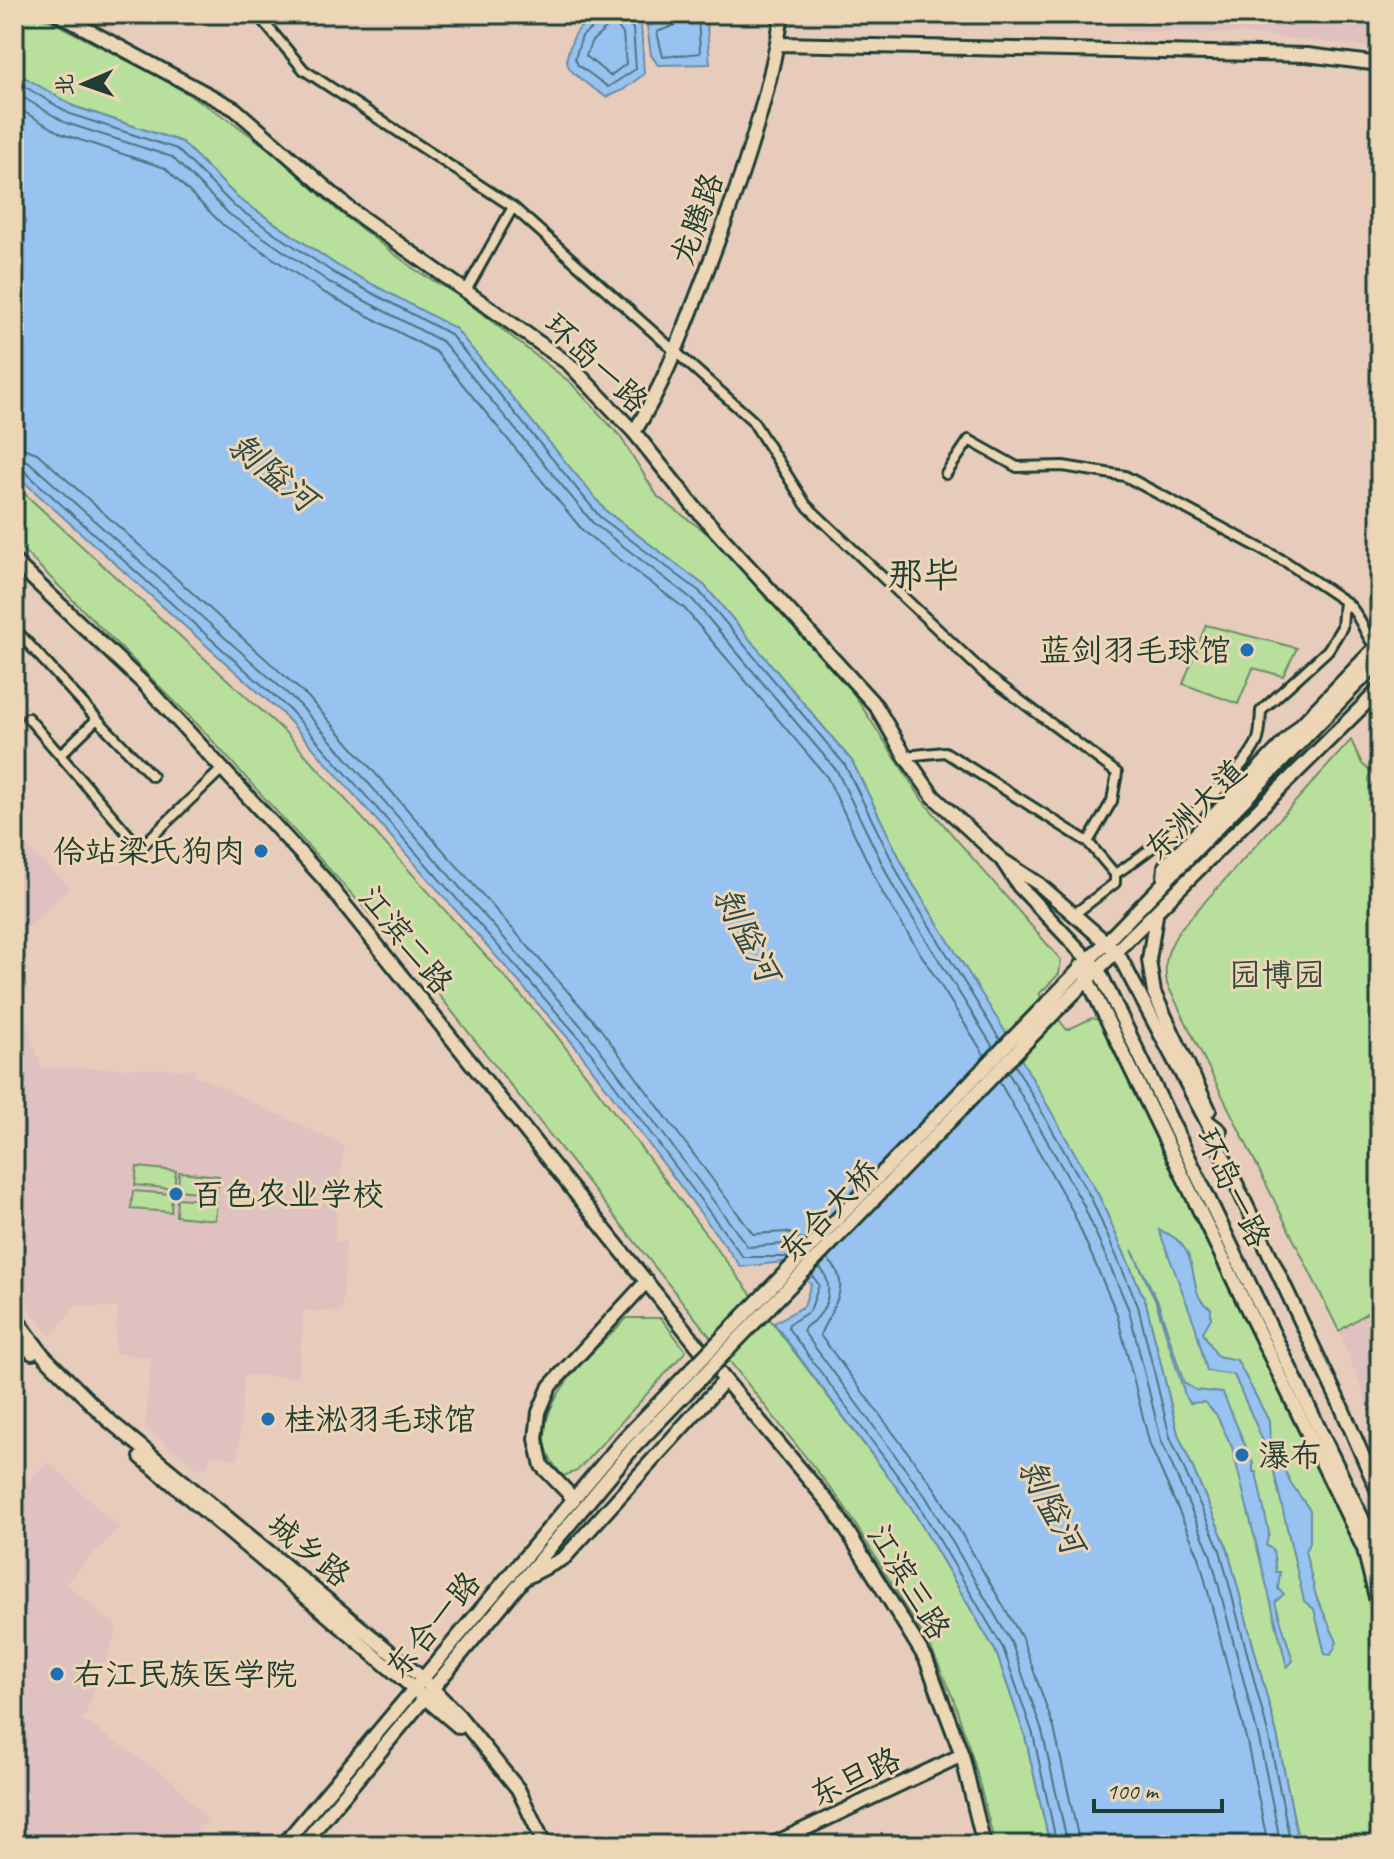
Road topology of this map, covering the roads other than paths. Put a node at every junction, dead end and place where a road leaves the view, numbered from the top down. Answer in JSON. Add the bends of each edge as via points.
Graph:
{"nodes":[{"id":1,"x":58,"y":14,"type":"edge"},
{"id":2,"x":257,"y":14,"type":"edge"},
{"id":3,"x":782,"y":14,"type":"edge"},
{"id":4,"x":778,"y":44,"type":"junction"},
{"id":5,"x":1380,"y":64,"type":"edge"},
{"id":6,"x":513,"y":207,"type":"junction"},
{"id":7,"x":467,"y":289,"type":"junction"},
{"id":8,"x":676,"y":351,"type":"junction"},
{"id":9,"x":634,"y":432,"type":"junction"},
{"id":10,"x":946,"y":474,"type":"dead end"},
{"id":11,"x":14,"y":561,"type":"edge"},
{"id":12,"x":1344,"y":601,"type":"junction"},
{"id":13,"x":14,"y":628,"type":"edge"},
{"id":14,"x":1379,"y":651,"type":"edge"},
{"id":15,"x":1380,"y":689,"type":"edge"},
{"id":16,"x":28,"y":718,"type":"dead end"},
{"id":17,"x":97,"y":719,"type":"junction"},
{"id":18,"x":60,"y":755,"type":"junction"},
{"id":19,"x":905,"y":756,"type":"junction"},
{"id":20,"x":222,"y":769,"type":"junction"},
{"id":21,"x":152,"y":776,"type":"dead end"},
{"id":22,"x":1088,"y":842,"type":"junction"},
{"id":23,"x":1185,"y":857,"type":"junction"},
{"id":24,"x":1002,"y":860,"type":"junction"},
{"id":25,"x":1199,"y":872,"type":"junction"},
{"id":26,"x":1115,"y":874,"type":"junction"},
{"id":27,"x":1164,"y":879,"type":"junction"},
{"id":28,"x":1156,"y":915,"type":"junction"},
{"id":29,"x":1073,"y":916,"type":"junction"},
{"id":30,"x":1105,"y":940,"type":"junction"},
{"id":31,"x":1117,"y":952,"type":"junction"},
{"id":32,"x":1084,"y":962,"type":"junction"},
{"id":33,"x":1095,"y":975,"type":"junction"},
{"id":34,"x":1056,"y":1003,"type":"junction"},
{"id":35,"x":1206,"y":1120,"type":"junction"},
{"id":36,"x":1220,"y":1131,"type":"junction"},
{"id":37,"x":1217,"y":1145,"type":"junction"},
{"id":38,"x":647,"y":1281,"type":"junction"},
{"id":39,"x":14,"y":1316,"type":"edge"},
{"id":40,"x":14,"y":1331,"type":"edge"},
{"id":41,"x":725,"y":1380,"type":"junction"},
{"id":42,"x":628,"y":1444,"type":"junction"},
{"id":43,"x":1380,"y":1475,"type":"edge"},
{"id":44,"x":1380,"y":1496,"type":"edge"},
{"id":45,"x":574,"y":1499,"type":"junction"},
{"id":46,"x":1380,"y":1563,"type":"edge"},
{"id":47,"x":527,"y":1577,"type":"junction"},
{"id":48,"x":1380,"y":1613,"type":"edge"},
{"id":49,"x":419,"y":1683,"type":"junction"},
{"id":50,"x":429,"y":1696,"type":"junction"},
{"id":51,"x":962,"y":1755,"type":"junction"},
{"id":52,"x":283,"y":1845,"type":"edge"},
{"id":53,"x":302,"y":1845,"type":"edge"},
{"id":54,"x":537,"y":1845,"type":"edge"},
{"id":55,"x":545,"y":1845,"type":"edge"},
{"id":56,"x":771,"y":1845,"type":"edge"},
{"id":57,"x":984,"y":1845,"type":"edge"}],
"edges":[{"from":1,"to":7,"type":"main road","name":"环岛一路","via":[[235,109],[351,210]]},
{"from":2,"to":6,"type":"street","via":[[304,70]]},
{"from":3,"to":4,"type":"main road","name":"龙腾路"},
{"from":4,"to":5,"type":"main road","via":[[1307,55]]},
{"from":4,"to":8,"type":"main road","name":"龙腾路","via":[[744,167]]},
{"from":6,"to":7,"type":"street"},
{"from":6,"to":8,"type":"street"},
{"from":7,"to":9,"type":"main road","name":"环岛一路","via":[[569,364]]},
{"from":8,"to":9,"type":"main road","name":"龙腾路"},
{"from":8,"to":22,"type":"street","via":[[752,420],[806,505],[985,674],[1117,773],[1112,801]]},
{"from":9,"to":19,"type":"main road","name":"环岛一路","via":[[695,508],[876,706]]},
{"from":10,"to":12,"type":"street","via":[[969,440],[1017,467],[1063,466],[1125,476],[1286,562]]},
{"from":11,"to":20,"type":"main road","name":"江滨二路","via":[[144,684]]},
{"from":12,"to":14,"type":"street"},
{"from":12,"to":26,"type":"street","via":[[1342,627],[1328,650],[1261,711],[1258,739],[1250,753],[1177,827]]},
{"from":13,"to":17,"type":"street"},
{"from":14,"to":23,"type":"main road","name":"东洲大道"},
{"from":14,"to":27,"type":"main road","via":[[1165,866]]},
{"from":15,"to":25,"type":"main road","name":"东洲大道"},
{"from":16,"to":18,"type":"street"},
{"from":17,"to":18,"type":"street"},
{"from":17,"to":21,"type":"street"},
{"from":18,"to":20,"type":"street","via":[[140,848]]},
{"from":19,"to":22,"type":"street","via":[[945,752]]},
{"from":19,"to":24,"type":"main road","name":"环岛一路","via":[[933,796]]},
{"from":20,"to":38,"type":"main road","name":"江滨二路","via":[[324,879]]},
{"from":22,"to":26,"type":"street"},
{"from":23,"to":25,"type":"main road"},
{"from":23,"to":27,"type":"main road","name":"东洲大道"},
{"from":24,"to":29,"type":"main road","name":"环岛一路","via":[[1039,884]]},
{"from":24,"to":32,"type":"main road","name":"环岛一路"},
{"from":25,"to":28,"type":"main road","name":"东洲大道"},
{"from":26,"to":29,"type":"street","via":[[1115,883]]},
{"from":27,"to":30,"type":"main road","name":"东洲大道"},
{"from":28,"to":31,"type":"main road","name":"东洲大道"},
{"from":28,"to":36,"type":"main road","via":[[1149,960],[1154,993]]},
{"from":29,"to":30,"type":"main road","name":"环岛一路"},
{"from":30,"to":31,"type":"main road","name":"环岛一路"},
{"from":30,"to":32,"type":"main road","name":"东洲大道"},
{"from":31,"to":33,"type":"main road","name":"东洲大道"},
{"from":31,"to":35,"type":"main road","name":"环岛一路"},
{"from":32,"to":33,"type":"main road","name":"环岛一路"},
{"from":32,"to":34,"type":"main road","name":"东洲大道"},
{"from":33,"to":34,"type":"main road","name":"东洲大道"},
{"from":33,"to":46,"type":"main road","name":"环岛一路"},
{"from":33,"to":48,"type":"main road","via":[[1364,1549]]},
{"from":34,"to":42,"type":"main road","name":"东合大桥","bridge":true},
{"from":35,"to":36,"type":"main road"},
{"from":35,"to":37,"type":"main road","name":"环岛一路"},
{"from":36,"to":37,"type":"main road"},
{"from":36,"to":43,"type":"main road"},
{"from":37,"to":44,"type":"main road","name":"环岛一路"},
{"from":38,"to":41,"type":"main road","name":"江滨二路"},
{"from":38,"to":45,"type":"main road","via":[[550,1386],[539,1412],[536,1439],[542,1466]]},
{"from":39,"to":49,"type":"main road","name":"城乡路","via":[[43,1355],[106,1418]]},
{"from":40,"to":49,"type":"main road","name":"城乡路","via":[[102,1424]]},
{"from":41,"to":47,"type":"main road","via":[[564,1558]]},
{"from":41,"to":51,"type":"main road","name":"江滨三路","via":[[833,1508],[926,1659]]},
{"from":42,"to":45,"type":"main road","name":"东合一路"},
{"from":42,"to":47,"type":"main road","name":"东合一路"},
{"from":45,"to":49,"type":"main road","name":"东合一路"},
{"from":47,"to":50,"type":"main road","name":"东合一路"},
{"from":49,"to":50,"type":"main road","name":"城乡路"},
{"from":49,"to":52,"type":"main road","name":"东合一路"},
{"from":50,"to":53,"type":"main road","name":"东合一路"},
{"from":50,"to":54,"type":"main road","name":"城乡路","via":[[512,1793]]},
{"from":50,"to":55,"type":"main road","name":"城乡路","via":[[459,1716],[518,1789]]},
{"from":51,"to":56,"type":"main road","name":"东旦路"},
{"from":51,"to":57,"type":"main road","name":"江滨三路"}]}
